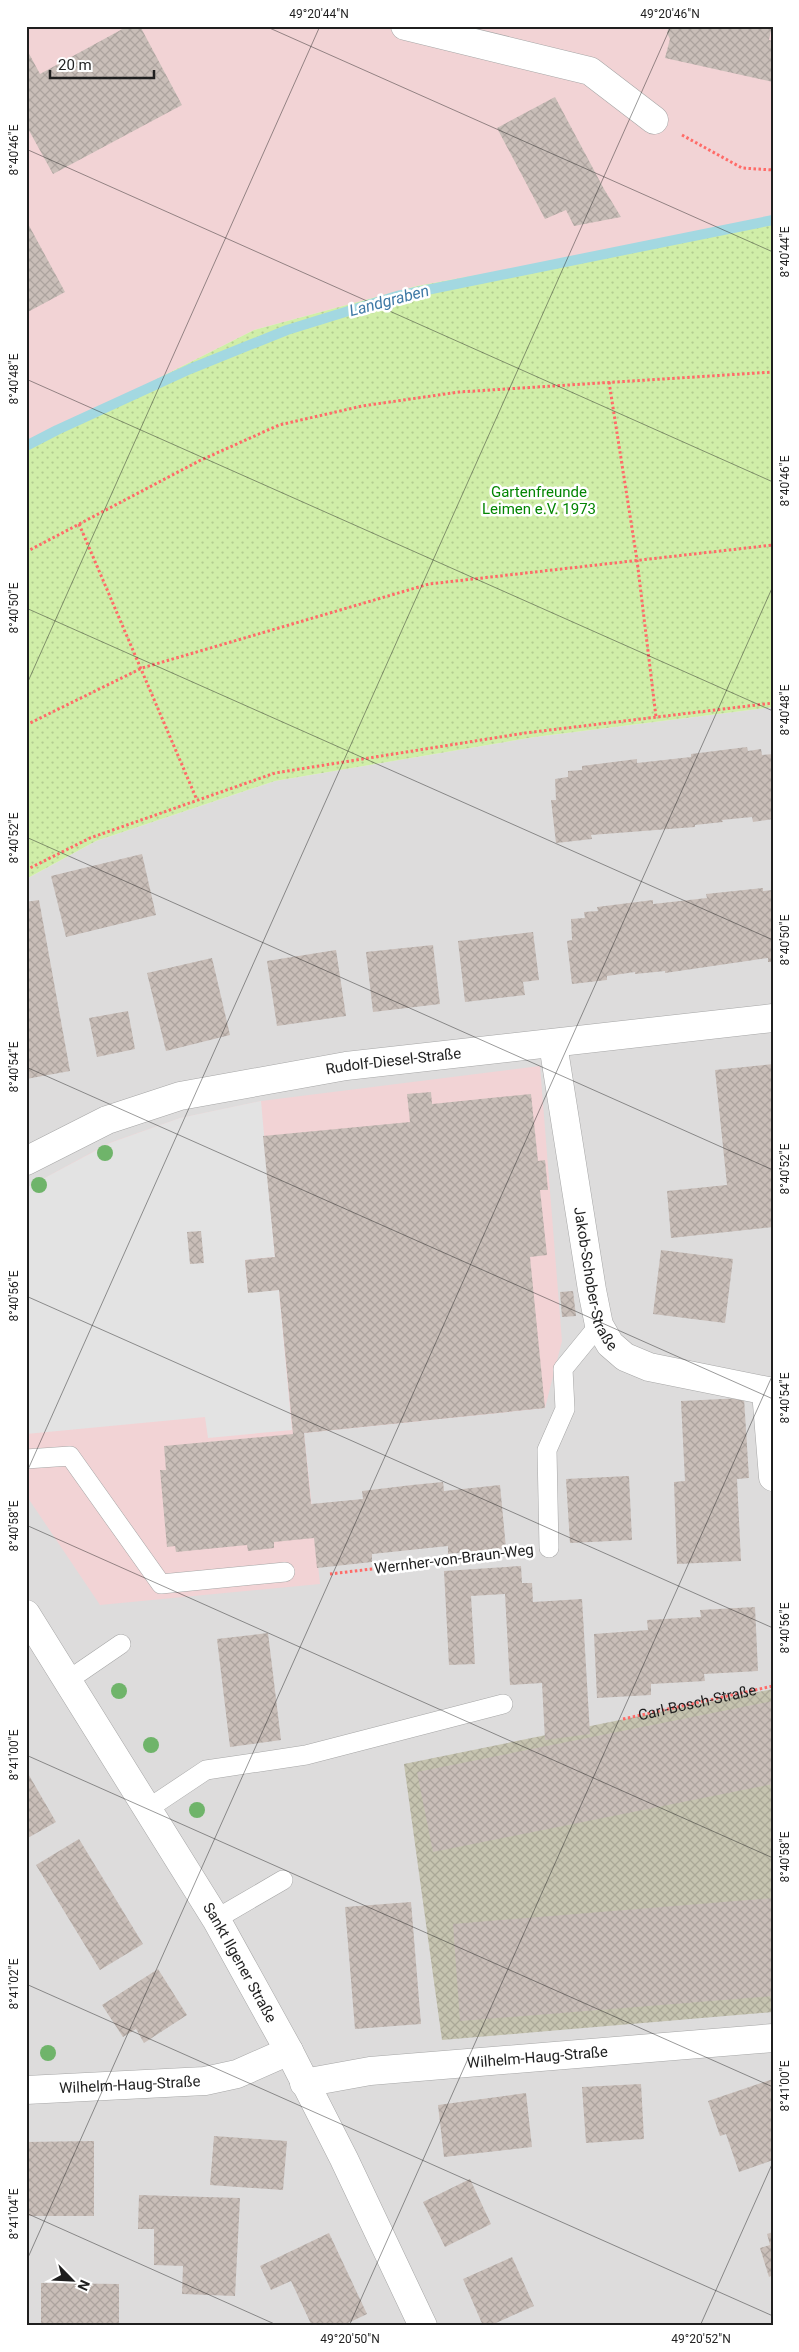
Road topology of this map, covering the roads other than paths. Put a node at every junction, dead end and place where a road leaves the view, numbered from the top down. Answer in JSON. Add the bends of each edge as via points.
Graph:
{"nodes":[{"id":1,"x":405,"y":26,"type":"edge"},
{"id":2,"x":654,"y":120,"type":"road end"},
{"id":3,"x":773,"y":1018,"type":"edge"},
{"id":4,"x":553,"y":1044,"type":"junction"},
{"id":5,"x":26,"y":1160,"type":"edge"},
{"id":6,"x":599,"y":1325,"type":"junction"},
{"id":7,"x":769,"y":1391,"type":"edge"},
{"id":8,"x":26,"y":1459,"type":"edge"},
{"id":9,"x":773,"y":1477,"type":"edge"},
{"id":10,"x":549,"y":1548,"type":"road end"},
{"id":11,"x":285,"y":1572,"type":"dead end"},
{"id":12,"x":26,"y":1614,"type":"edge"},
{"id":13,"x":121,"y":1644,"type":"dead end"},
{"id":14,"x":67,"y":1681,"type":"junction"},
{"id":15,"x":502,"y":1704,"type":"dead end"},
{"id":16,"x":146,"y":1810,"type":"junction"},
{"id":17,"x":283,"y":1880,"type":"dead end"},
{"id":18,"x":216,"y":1919,"type":"junction"},
{"id":19,"x":773,"y":2038,"type":"edge"},
{"id":20,"x":288,"y":2051,"type":"junction"},
{"id":21,"x":304,"y":2083,"type":"junction"},
{"id":22,"x":27,"y":2086,"type":"edge"},
{"id":23,"x":423,"y":2326,"type":"edge"}],
"edges":[{"from":1,"to":2,"type":"street","via":[[590,71]]},
{"from":3,"to":4,"type":"street","name":"Rudolf-Diesel-Straße"},
{"from":4,"to":5,"type":"street","name":"Rudolf-Diesel-Straße","via":[[346,1066],[180,1096],[107,1120]]},
{"from":4,"to":6,"type":"street","name":"Jakob-Schober-Straße"},
{"from":6,"to":7,"type":"street","name":"Jakob-Schober-Straße","via":[[610,1344],[624,1358],[649,1367]]},
{"from":6,"to":10,"type":"lane","name":"Wernher-von-Braun-Weg","via":[[563,1369],[565,1409],[547,1450]]},
{"from":7,"to":9,"type":"street"},
{"from":8,"to":11,"type":"lane","via":[[70,1456],[161,1584]]},
{"from":12,"to":14,"type":"street","name":"Sankt Ilgener Straße"},
{"from":13,"to":14,"type":"lane"},
{"from":14,"to":16,"type":"street","name":"Sankt Ilgener Straße"},
{"from":15,"to":16,"type":"lane","via":[[306,1755],[206,1770]]},
{"from":16,"to":18,"type":"street","name":"Sankt Ilgener Straße"},
{"from":17,"to":18,"type":"lane"},
{"from":18,"to":20,"type":"street","name":"Sankt Ilgener Straße"},
{"from":19,"to":21,"type":"street","name":"Wilhelm-Haug-Straße","via":[[370,2071]]},
{"from":20,"to":21,"type":"street","name":"Sankt Ilgener Straße"},
{"from":20,"to":22,"type":"street","name":"Wilhelm-Haug-Straße","via":[[237,2074],[205,2081]]},
{"from":21,"to":23,"type":"street","name":"Sankt Ilgener Straße"}]}
